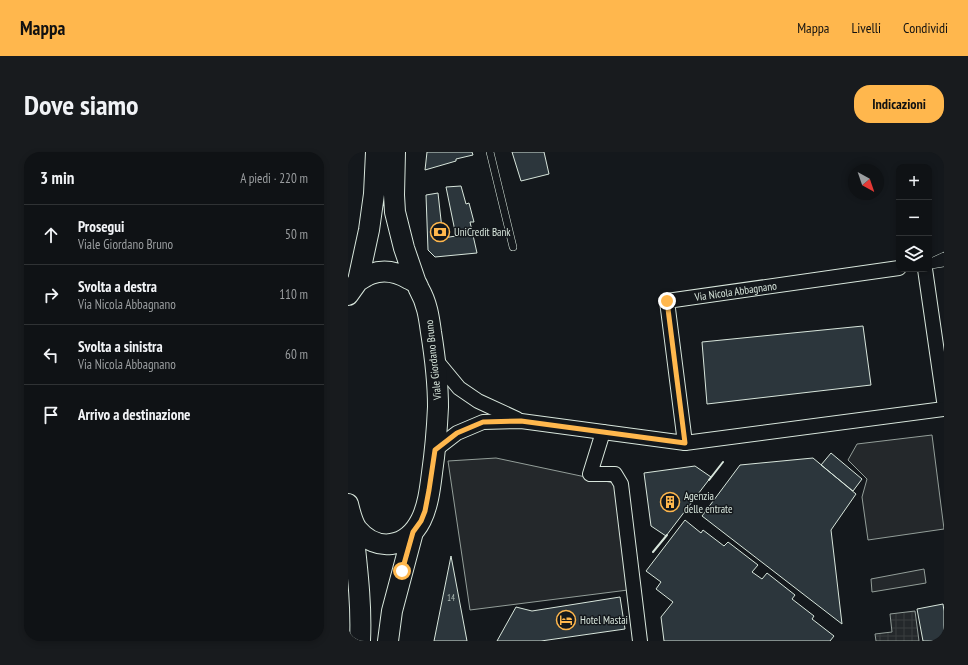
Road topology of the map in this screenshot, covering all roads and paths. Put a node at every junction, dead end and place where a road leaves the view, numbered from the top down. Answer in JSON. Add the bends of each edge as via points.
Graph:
{"nodes":[{"id":1,"x":376,"y":152,"type":"edge"},
{"id":2,"x":395,"y":152,"type":"edge"},
{"id":3,"x":490,"y":152,"type":"edge"},
{"id":4,"x":513,"y":247,"type":"dead end"},
{"id":5,"x":944,"y":256,"type":"edge"},
{"id":6,"x":932,"y":262,"type":"edge"},
{"id":7,"x":944,"y":263,"type":"edge"},
{"id":8,"x":932,"y":264,"type":"edge"},
{"id":9,"x":896,"y":268,"type":"edge"},
{"id":10,"x":925,"y":272,"type":"edge"},
{"id":11,"x":416,"y":283,"type":"junction"},
{"id":12,"x":353,"y":288,"type":"edge"},
{"id":13,"x":435,"y":359,"type":"junction"},
{"id":14,"x":944,"y":401,"type":"edge"},
{"id":15,"x":944,"y":409,"type":"edge"},
{"id":16,"x":521,"y":421,"type":"junction"},
{"id":17,"x":603,"y":432,"type":"junction"},
{"id":18,"x":685,"y":443,"type":"junction"},
{"id":19,"x":435,"y":450,"type":"junction"},
{"id":20,"x":350,"y":512,"type":"edge"},
{"id":21,"x":413,"y":532,"type":"junction"},
{"id":22,"x":358,"y":631,"type":"edge"},
{"id":23,"x":388,"y":641,"type":"edge"},
{"id":24,"x":640,"y":641,"type":"edge"}],
"edges":[{"from":1,"to":12,"type":"main road","via":[[369,230]]},
{"from":2,"to":11,"type":"main road","name":"Viale Giordano Bruno","via":[[395,212]]},
{"from":3,"to":4,"type":"lane"},
{"from":5,"to":6,"type":"lane"},
{"from":7,"to":8,"type":"lane"},
{"from":9,"to":18,"type":"street","name":"Via Nicola Abbagnano","via":[[667,301]]},
{"from":10,"to":14,"type":"street"},
{"from":11,"to":12,"type":"main road","via":[[400,274],[386,271],[371,274]]},
{"from":11,"to":13,"type":"main road","name":"Viale Giordano Bruno","via":[[429,314]]},
{"from":13,"to":16,"type":"street","via":[[459,388],[478,401]]},
{"from":13,"to":19,"type":"main road","name":"Viale Giordano Bruno","via":[[438,407]]},
{"from":15,"to":18,"type":"street"},
{"from":16,"to":17,"type":"street"},
{"from":16,"to":19,"type":"street","via":[[483,422],[457,433]]},
{"from":17,"to":18,"type":"street"},
{"from":17,"to":24,"type":"street","via":[[590,474],[614,474],[621,484]]},
{"from":19,"to":21,"type":"main road","name":"Viale Giordano Bruno","via":[[425,511]]},
{"from":20,"to":21,"type":"main road","name":"Viale Giordano Bruno","via":[[363,535],[380,544],[402,541]]},
{"from":20,"to":22,"type":"main road","name":"Viale Giordano Bruno","via":[[359,588]]},
{"from":21,"to":23,"type":"main road","name":"Viale Giordano Bruno","via":[[392,611]]}]}
